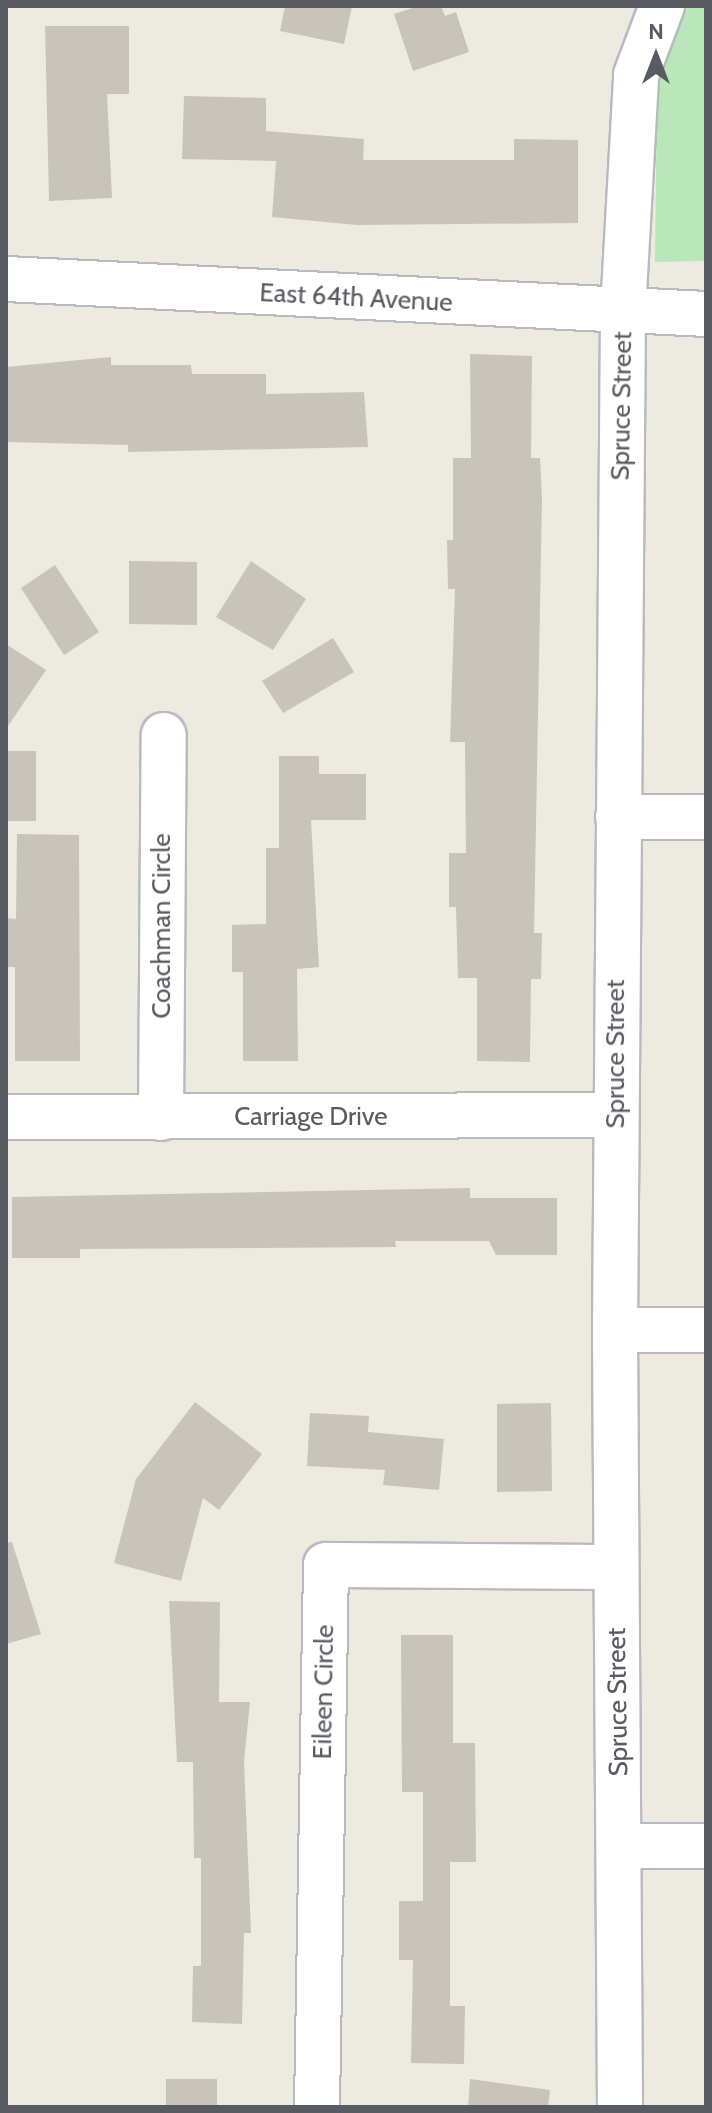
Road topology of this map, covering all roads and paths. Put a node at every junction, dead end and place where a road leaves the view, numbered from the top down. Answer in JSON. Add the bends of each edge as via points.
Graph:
{"nodes":[{"id":1,"x":662,"y":6,"type":"edge"},
{"id":2,"x":6,"y":279,"type":"edge"},
{"id":3,"x":623,"y":311,"type":"junction"},
{"id":4,"x":706,"y":314,"type":"edge"},
{"id":5,"x":164,"y":735,"type":"dead end"},
{"id":6,"x":618,"y":817,"type":"junction"},
{"id":7,"x":706,"y":817,"type":"edge"},
{"id":8,"x":616,"y":1115,"type":"junction"},
{"id":9,"x":6,"y":1117,"type":"edge"},
{"id":10,"x":161,"y":1118,"type":"junction"},
{"id":11,"x":615,"y":1330,"type":"junction"},
{"id":12,"x":706,"y":1330,"type":"edge"},
{"id":13,"x":615,"y":1567,"type":"junction"},
{"id":14,"x":621,"y":1846,"type":"junction"},
{"id":15,"x":706,"y":1846,"type":"edge"},
{"id":16,"x":317,"y":2107,"type":"edge"},
{"id":17,"x":620,"y":2107,"type":"edge"}],
"edges":[{"from":1,"to":3,"type":"street","name":"Spruce Street","via":[[636,75]]},
{"from":2,"to":3,"type":"street","name":"East 64th Avenue"},
{"from":3,"to":4,"type":"street","name":"East 64th Avenue"},
{"from":3,"to":6,"type":"street","name":"Spruce Street"},
{"from":5,"to":10,"type":"street","name":"Coachman Circle"},
{"from":6,"to":7,"type":"street"},
{"from":6,"to":8,"type":"street","name":"Spruce Street"},
{"from":8,"to":10,"type":"street","name":"Carriage Drive"},
{"from":8,"to":11,"type":"street","name":"Spruce Street"},
{"from":9,"to":10,"type":"street","name":"Carriage Drive"},
{"from":11,"to":12,"type":"street"},
{"from":11,"to":13,"type":"street","name":"Spruce Street"},
{"from":13,"to":14,"type":"street","name":"Spruce Street"},
{"from":13,"to":16,"type":"street","name":"Eileen Circle","via":[[326,1565]]},
{"from":14,"to":15,"type":"street"},
{"from":14,"to":17,"type":"street","name":"Spruce Street"}]}
